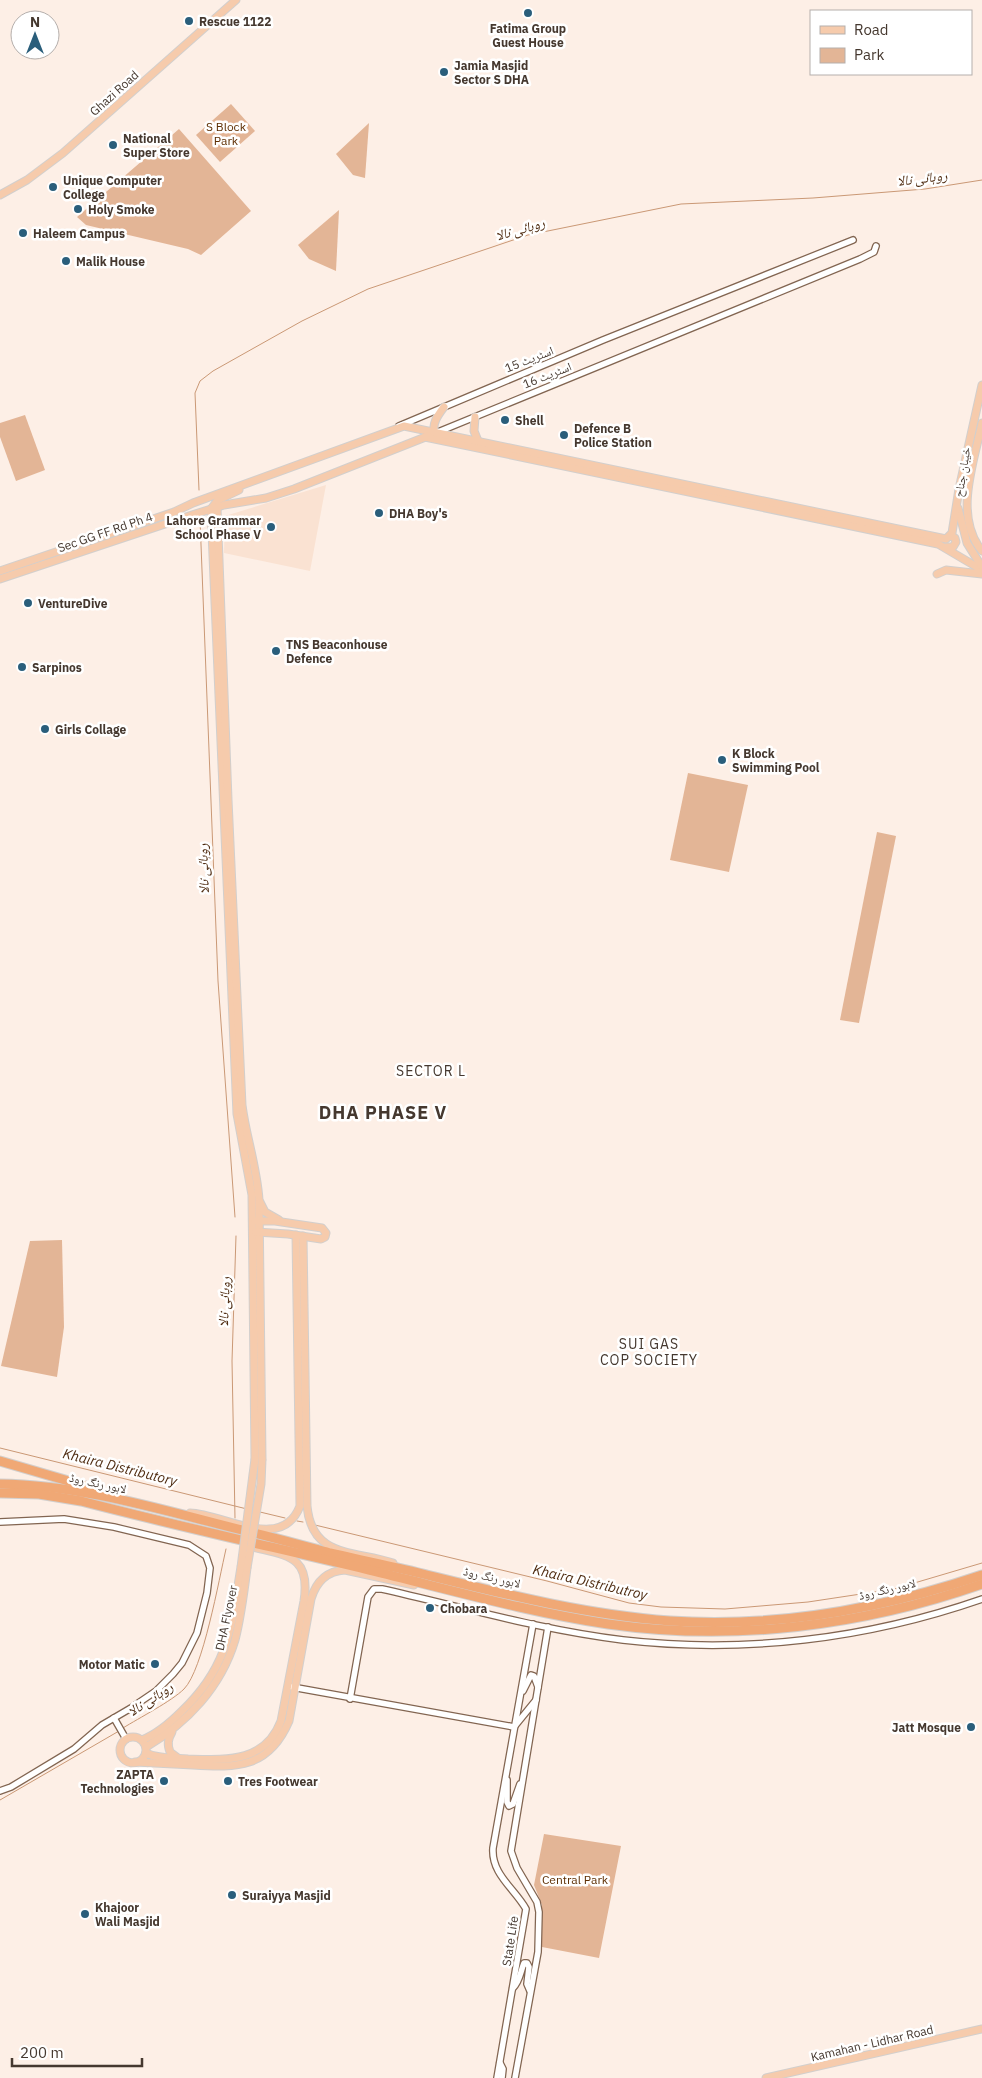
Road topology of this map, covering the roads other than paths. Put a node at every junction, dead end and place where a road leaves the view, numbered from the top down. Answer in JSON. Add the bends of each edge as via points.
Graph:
{"nodes":[{"id":1,"x":236,"y":0,"type":"edge"},
{"id":2,"x":0,"y":195,"type":"edge"},
{"id":3,"x":854,"y":240,"type":"dead end"},
{"id":4,"x":876,"y":246,"type":"dead end"},
{"id":5,"x":982,"y":385,"type":"edge"},
{"id":6,"x":444,"y":407,"type":"junction"},
{"id":7,"x":475,"y":417,"type":"junction"},
{"id":8,"x":982,"y":423,"type":"edge"},
{"id":9,"x":397,"y":427,"type":"junction"},
{"id":10,"x":432,"y":434,"type":"junction"},
{"id":11,"x":478,"y":441,"type":"junction"},
{"id":12,"x":957,"y":503,"type":"junction"},
{"id":13,"x":213,"y":504,"type":"junction"},
{"id":14,"x":951,"y":534,"type":"junction"},
{"id":15,"x":945,"y":547,"type":"junction"},
{"id":16,"x":982,"y":550,"type":"edge"},
{"id":17,"x":982,"y":570,"type":"edge"},
{"id":18,"x":0,"y":571,"type":"edge"},
{"id":19,"x":936,"y":574,"type":"dead end"},
{"id":20,"x":0,"y":579,"type":"edge"},
{"id":21,"x":259,"y":1200,"type":"junction"},
{"id":22,"x":256,"y":1221,"type":"junction"},
{"id":23,"x":286,"y":1222,"type":"junction"},
{"id":24,"x":256,"y":1232,"type":"junction"},
{"id":25,"x":299,"y":1235,"type":"junction"},
{"id":26,"x":0,"y":1461,"type":"edge"},
{"id":27,"x":0,"y":1484,"type":"edge"},
{"id":28,"x":0,"y":1493,"type":"edge"},
{"id":29,"x":0,"y":1499,"type":"edge"},
{"id":30,"x":81,"y":1500,"type":"junction"},
{"id":31,"x":174,"y":1513,"type":"junction"},
{"id":32,"x":0,"y":1522,"type":"edge"},
{"id":33,"x":206,"y":1531,"type":"junction"},
{"id":34,"x":305,"y":1545,"type":"junction"},
{"id":35,"x":329,"y":1547,"type":"junction"},
{"id":36,"x":244,"y":1568,"type":"junction"},
{"id":37,"x":420,"y":1573,"type":"junction"},
{"id":38,"x":982,"y":1575,"type":"edge"},
{"id":39,"x":982,"y":1584,"type":"edge"},
{"id":40,"x":449,"y":1589,"type":"junction"},
{"id":41,"x":982,"y":1599,"type":"edge"},
{"id":42,"x":533,"y":1624,"type":"junction"},
{"id":43,"x":548,"y":1627,"type":"junction"},
{"id":44,"x":291,"y":1687,"type":"junction"},
{"id":45,"x":538,"y":1689,"type":"junction"},
{"id":46,"x":350,"y":1699,"type":"junction"},
{"id":47,"x":537,"y":1699,"type":"junction"},
{"id":48,"x":518,"y":1703,"type":"junction"},
{"id":49,"x":116,"y":1720,"type":"junction"},
{"id":50,"x":514,"y":1727,"type":"junction"},
{"id":51,"x":174,"y":1729,"type":"junction"},
{"id":52,"x":124,"y":1736,"type":"junction"},
{"id":53,"x":142,"y":1740,"type":"junction"},
{"id":54,"x":146,"y":1750,"type":"junction"},
{"id":55,"x":180,"y":1758,"type":"junction"},
{"id":56,"x":134,"y":1762,"type":"junction"},
{"id":57,"x":506,"y":1772,"type":"junction"},
{"id":58,"x":523,"y":1778,"type":"junction"},
{"id":59,"x":0,"y":1791,"type":"edge"},
{"id":60,"x":513,"y":1988,"type":"junction"},
{"id":61,"x":530,"y":1992,"type":"junction"},
{"id":62,"x":982,"y":2029,"type":"edge"},
{"id":63,"x":500,"y":2063,"type":"junction"},
{"id":64,"x":518,"y":2064,"type":"junction"},
{"id":65,"x":497,"y":2078,"type":"edge"},
{"id":66,"x":502,"y":2078,"type":"edge"},
{"id":67,"x":511,"y":2078,"type":"edge"},
{"id":68,"x":515,"y":2078,"type":"edge"},
{"id":69,"x":766,"y":2078,"type":"edge"}],
"edges":[{"from":1,"to":2,"type":"main road","name":"Ghazi Road","via":[[63,153]]},
{"from":3,"to":6,"type":"street","name":"اسٹریٹ 15"},
{"from":4,"to":7,"type":"street","name":"اسٹریٹ 16","via":[[874,252],[860,259]]},
{"from":5,"to":12,"type":"main road","name":"خیبان جناح"},
{"from":6,"to":9,"type":"street","name":"اسٹریٹ 15"},
{"from":6,"to":10,"type":"main road","via":[[435,420]]},
{"from":7,"to":10,"type":"street","name":"اسٹریٹ 16"},
{"from":7,"to":11,"type":"main road","via":[[474,430]]},
{"from":8,"to":16,"type":"main road","name":"خیبان جناح","via":[[968,503],[971,532]]},
{"from":9,"to":10,"type":"main road","via":[[408,426]]},
{"from":9,"to":13,"type":"main road","name":"اسٹریٹ 15","via":[[249,483]]},
{"from":10,"to":11,"type":"main road"},
{"from":10,"to":13,"type":"main road","name":"اسٹریٹ 16","via":[[266,498]]},
{"from":10,"to":15,"type":"main road"},
{"from":11,"to":14,"type":"main road","via":[[942,538]]},
{"from":12,"to":14,"type":"main road","name":"خیبان جناح"},
{"from":12,"to":17,"type":"main road","name":"خیبان جناح","via":[[967,543]]},
{"from":13,"to":18,"type":"main road","via":[[182,509]]},
{"from":13,"to":20,"type":"main road","name":"Sec GG FF Rd Ph 4"},
{"from":13,"to":21,"type":"main road","via":[[242,1105]]},
{"from":13,"to":22,"type":"main road","via":[[237,1114]]},
{"from":14,"to":15,"type":"main road","name":"خیبان جناح","via":[[956,542],[952,547]]},
{"from":15,"to":17,"type":"main road"},
{"from":17,"to":19,"type":"main road","via":[[946,570]]},
{"from":21,"to":22,"type":"main road"},
{"from":21,"to":23,"type":"main road","via":[[265,1212]]},
{"from":22,"to":23,"type":"main road"},
{"from":22,"to":24,"type":"main road","name":"DHA Flyover"},
{"from":23,"to":25,"type":"main road","via":[[322,1228],[326,1232],[324,1238],[319,1239]]},
{"from":24,"to":25,"type":"main road"},
{"from":24,"to":36,"type":"main road","name":"DHA Flyover","bridge":true,"via":[[259,1459]]},
{"from":25,"to":31,"type":"main road","via":[[299,1510],[289,1523],[272,1530],[196,1514]]},
{"from":25,"to":35,"type":"main road","via":[[307,1506],[312,1528]]},
{"from":26,"to":31,"type":"highway","via":[[158,1504]]},
{"from":27,"to":31,"type":"highway","name":"لاہور رنگ روڈ","via":[[48,1486]]},
{"from":28,"to":30,"type":"highway","name":"لاہور رنگ روڈ"},
{"from":29,"to":30,"type":"highway"},
{"from":30,"to":33,"type":"highway","name":"لاہور رنگ روڈ"},
{"from":31,"to":34,"type":"highway","name":"لاہور رنگ روڈ"},
{"from":32,"to":49,"type":"street","via":[[64,1519],[114,1526],[189,1545],[202,1552],[209,1562],[210,1575],[203,1613],[182,1663],[156,1691]]},
{"from":33,"to":40,"type":"highway","name":"لاہور رنگ روڈ"},
{"from":33,"to":44,"type":"main road","via":[[290,1557],[303,1571],[306,1586]]},
{"from":34,"to":35,"type":"main road"},
{"from":34,"to":37,"type":"highway","name":"لاہور رنگ روڈ"},
{"from":35,"to":37,"type":"main road","via":[[385,1560]]},
{"from":36,"to":51,"type":"main road","name":"DHA Flyover","via":[[235,1640],[227,1662],[213,1688]]},
{"from":36,"to":53,"type":"main road","name":"DHA Flyover","via":[[221,1660],[207,1684],[152,1736]]},
{"from":37,"to":38,"type":"highway","name":"لاہور رنگ روڈ","via":[[600,1613],[700,1622],[784,1619],[838,1612],[914,1596]]},
{"from":39,"to":40,"type":"highway","name":"لاہور رنگ روڈ","via":[[881,1614],[792,1627],[726,1631],[610,1624],[561,1616]]},
{"from":40,"to":44,"type":"main road","via":[[417,1586],[344,1570],[326,1575],[317,1584],[311,1599]]},
{"from":41,"to":43,"type":"street","via":[[938,1614],[850,1634],[768,1643],[663,1643]]},
{"from":42,"to":43,"type":"street"},
{"from":42,"to":46,"type":"street","via":[[374,1589],[368,1597]]},
{"from":42,"to":48,"type":"street","name":"State Life"},
{"from":43,"to":45,"type":"street"},
{"from":44,"to":46,"type":"street"},
{"from":44,"to":55,"type":"main road","via":[[281,1721],[268,1742],[244,1757],[223,1760]]},
{"from":44,"to":56,"type":"main road","via":[[289,1721],[284,1733],[268,1753],[255,1760],[225,1767]]},
{"from":45,"to":47,"type":"street"},
{"from":45,"to":48,"type":"street","via":[[531,1675]]},
{"from":46,"to":50,"type":"street"},
{"from":47,"to":50,"type":"street"},
{"from":47,"to":58,"type":"street"},
{"from":48,"to":50,"type":"street","name":"State Life"},
{"from":49,"to":52,"type":"street"},
{"from":49,"to":59,"type":"street","via":[[102,1725],[61,1757]]},
{"from":50,"to":57,"type":"street","name":"State Life"},
{"from":51,"to":54,"type":"main road","name":"DHA Flyover"},
{"from":51,"to":55,"type":"main road","via":[[168,1748]]},
{"from":52,"to":53,"type":"main road"},
{"from":52,"to":56,"type":"main road","via":[[121,1754]]},
{"from":53,"to":54,"type":"main road"},
{"from":54,"to":55,"type":"main road","via":[[156,1757]]},
{"from":54,"to":56,"type":"main road","via":[[139,1761]]},
{"from":57,"to":58,"type":"street","via":[[506,1802],[509,1806],[513,1804]]},
{"from":57,"to":60,"type":"street","name":"State Life","via":[[492,1852],[497,1869],[526,1908]]},
{"from":58,"to":61,"type":"street","via":[[511,1852],[538,1906],[538,1952]]},
{"from":60,"to":61,"type":"street","via":[[519,1982],[526,1963],[529,1966]]},
{"from":60,"to":63,"type":"street","name":"State Life"},
{"from":61,"to":64,"type":"street"},
{"from":62,"to":69,"type":"main road","name":"Kamahan - Lidhar Road"},
{"from":63,"to":65,"type":"street","name":"State Life"},
{"from":63,"to":66,"type":"street"},
{"from":64,"to":67,"type":"street"},
{"from":64,"to":68,"type":"street"}]}
